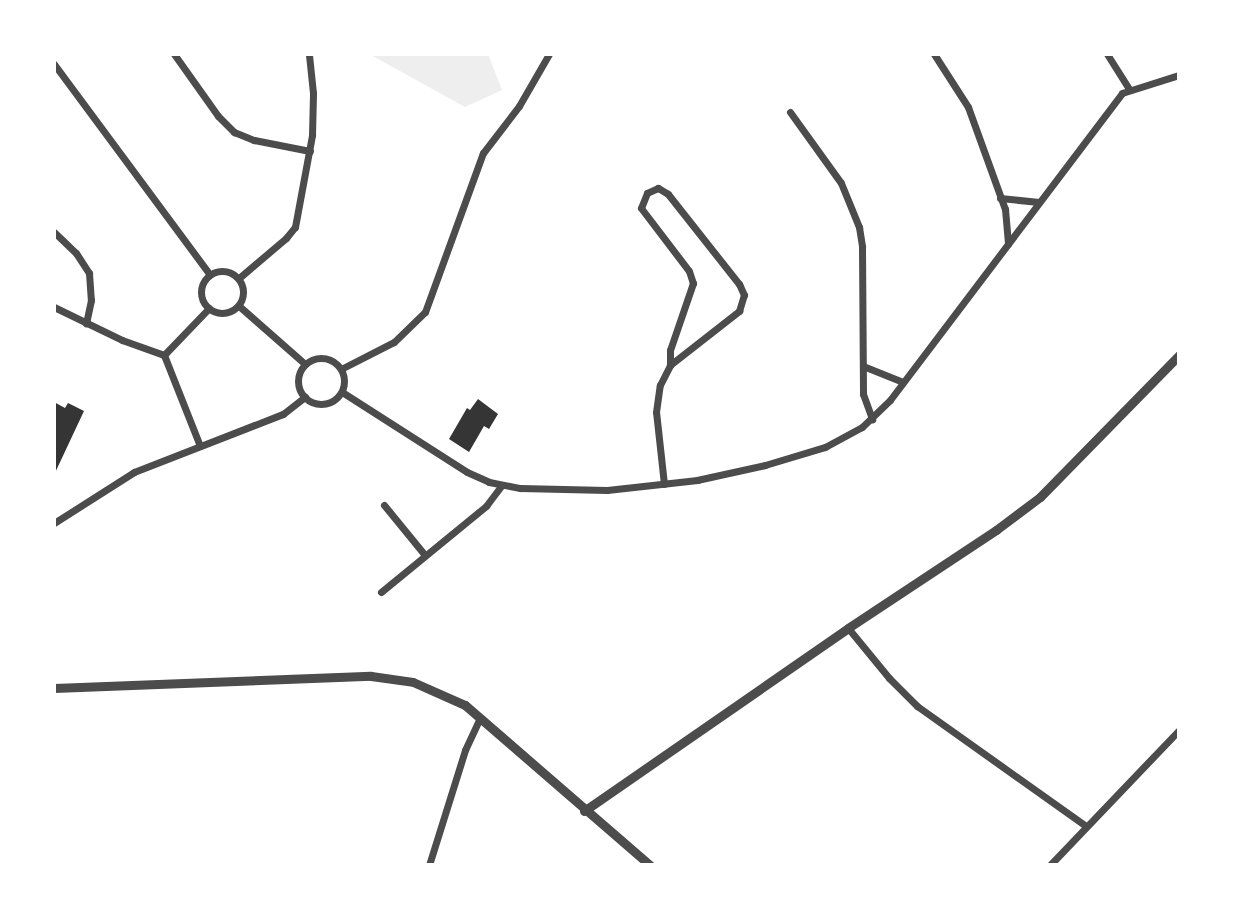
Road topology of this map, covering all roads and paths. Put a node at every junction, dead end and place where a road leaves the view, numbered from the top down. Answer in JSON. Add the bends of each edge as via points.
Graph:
{"nodes":[{"id":1,"x":174,"y":54,"type":"edge"},
{"id":2,"x":309,"y":54,"type":"edge"},
{"id":3,"x":549,"y":54,"type":"edge"},
{"id":4,"x":934,"y":54,"type":"edge"},
{"id":5,"x":1107,"y":54,"type":"edge"},
{"id":6,"x":54,"y":64,"type":"edge"},
{"id":7,"x":1179,"y":75,"type":"edge"},
{"id":8,"x":1129,"y":89,"type":"junction"},
{"id":9,"x":790,"y":112,"type":"dead end"},
{"id":10,"x":310,"y":151,"type":"junction"},
{"id":11,"x":1000,"y":198,"type":"junction"},
{"id":12,"x":1039,"y":202,"type":"junction"},
{"id":13,"x":54,"y":232,"type":"edge"},
{"id":14,"x":1008,"y":244,"type":"junction"},
{"id":15,"x":210,"y":275,"type":"junction"},
{"id":16,"x":239,"y":278,"type":"junction"},
{"id":17,"x":239,"y":306,"type":"junction"},
{"id":18,"x":54,"y":307,"type":"edge"},
{"id":19,"x":209,"y":308,"type":"junction"},
{"id":20,"x":86,"y":323,"type":"junction"},
{"id":21,"x":164,"y":355,"type":"junction"},
{"id":22,"x":1179,"y":355,"type":"edge"},
{"id":23,"x":305,"y":365,"type":"junction"},
{"id":24,"x":670,"y":365,"type":"junction"},
{"id":25,"x":863,"y":366,"type":"junction"},
{"id":26,"x":341,"y":369,"type":"junction"},
{"id":27,"x":903,"y":382,"type":"junction"},
{"id":28,"x":342,"y":392,"type":"junction"},
{"id":29,"x":304,"y":397,"type":"junction"},
{"id":30,"x":872,"y":419,"type":"junction"},
{"id":31,"x":200,"y":446,"type":"junction"},
{"id":32,"x":664,"y":484,"type":"junction"},
{"id":33,"x":502,"y":485,"type":"junction"},
{"id":34,"x":384,"y":505,"type":"dead end"},
{"id":35,"x":54,"y":523,"type":"edge"},
{"id":36,"x":425,"y":554,"type":"junction"},
{"id":37,"x":381,"y":592,"type":"dead end"},
{"id":38,"x":848,"y":628,"type":"junction"},
{"id":39,"x":54,"y":688,"type":"edge"},
{"id":40,"x":480,"y":718,"type":"junction"},
{"id":41,"x":1179,"y":730,"type":"edge"},
{"id":42,"x":584,"y":811,"type":"junction"},
{"id":43,"x":1086,"y":826,"type":"junction"},
{"id":44,"x":429,"y":865,"type":"edge"},
{"id":45,"x":650,"y":865,"type":"edge"},
{"id":46,"x":1050,"y":865,"type":"edge"}],
"edges":[{"from":1,"to":10,"type":"street","via":[[234,132]]},
{"from":2,"to":10,"type":"street","via":[[313,102]]},
{"from":3,"to":26,"type":"street","via":[[519,106],[482,153],[425,312],[394,342]]},
{"from":4,"to":11,"type":"street","via":[[968,107]]},
{"from":5,"to":8,"type":"street"},
{"from":6,"to":15,"type":"street"},
{"from":7,"to":8,"type":"street"},
{"from":8,"to":12,"type":"street","via":[[1113,102]]},
{"from":9,"to":25,"type":"street","via":[[841,183],[856,216],[862,247]]},
{"from":10,"to":16,"type":"street","via":[[292,233]]},
{"from":11,"to":12,"type":"street"},
{"from":11,"to":14,"type":"street"},
{"from":12,"to":14,"type":"street"},
{"from":13,"to":20,"type":"street","via":[[89,273],[91,300]]},
{"from":14,"to":27,"type":"street"},
{"from":15,"to":16,"type":"street","via":[[228,271]]},
{"from":15,"to":19,"type":"street","via":[[201,291]]},
{"from":16,"to":17,"type":"street","via":[[244,295]]},
{"from":17,"to":19,"type":"street","via":[[221,313]]},
{"from":17,"to":23,"type":"street"},
{"from":18,"to":20,"type":"street"},
{"from":19,"to":21,"type":"street"},
{"from":20,"to":21,"type":"street"},
{"from":21,"to":31,"type":"street"},
{"from":22,"to":38,"type":"street","via":[[1040,496]]},
{"from":23,"to":26,"type":"street","via":[[324,358]]},
{"from":23,"to":29,"type":"street","via":[[299,375]]},
{"from":24,"to":24,"type":"street","via":[[735,314],[744,295],[668,194],[658,188],[647,194],[641,208],[689,271],[693,283],[670,350]]},
{"from":24,"to":32,"type":"street","via":[[660,385],[656,412]]},
{"from":25,"to":27,"type":"street"},
{"from":25,"to":30,"type":"street","via":[[863,394]]},
{"from":26,"to":28,"type":"street"},
{"from":27,"to":30,"type":"street"},
{"from":28,"to":29,"type":"street","via":[[331,402],[317,404]]},
{"from":28,"to":33,"type":"street","via":[[467,472]]},
{"from":29,"to":31,"type":"street","via":[[283,414]]},
{"from":30,"to":32,"type":"street","via":[[848,436],[798,456]]},
{"from":31,"to":35,"type":"street","via":[[134,472]]},
{"from":32,"to":33,"type":"street","via":[[570,490]]},
{"from":33,"to":36,"type":"street","via":[[486,506]]},
{"from":34,"to":36,"type":"street"},
{"from":36,"to":37,"type":"street"},
{"from":38,"to":42,"type":"street"},
{"from":38,"to":43,"type":"street","via":[[917,706]]},
{"from":39,"to":40,"type":"street","via":[[385,676],[438,691]]},
{"from":40,"to":42,"type":"street"},
{"from":40,"to":44,"type":"street","via":[[465,750]]},
{"from":41,"to":43,"type":"street"},
{"from":42,"to":45,"type":"street"},
{"from":43,"to":46,"type":"street"}]}
